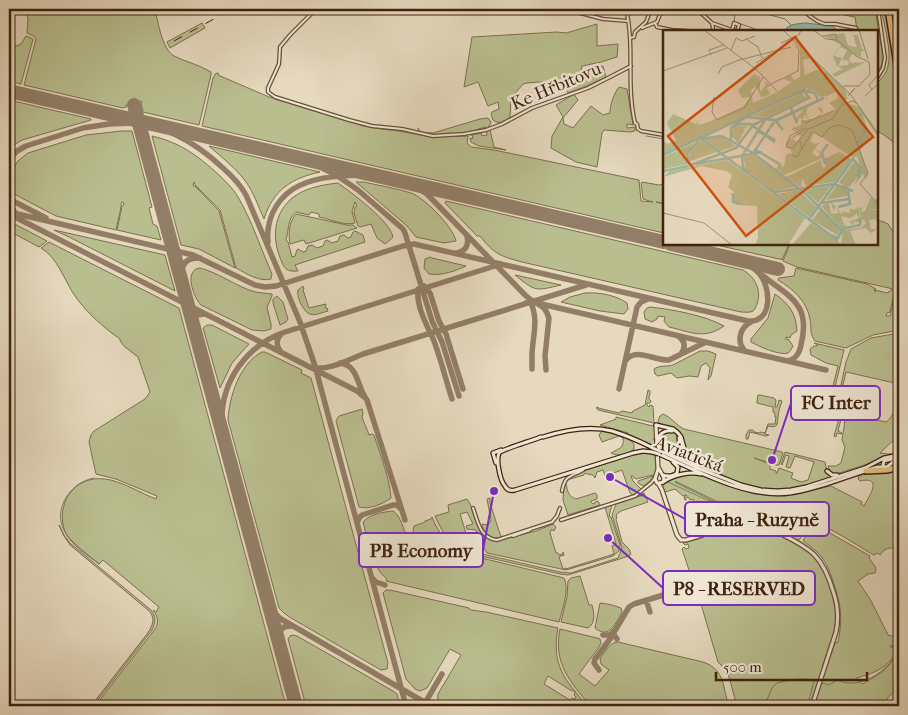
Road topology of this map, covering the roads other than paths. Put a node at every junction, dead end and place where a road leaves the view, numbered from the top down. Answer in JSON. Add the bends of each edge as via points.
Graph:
{"nodes":[{"id":1,"x":316,"y":9,"type":"edge"},
{"id":2,"x":565,"y":9,"type":"edge"},
{"id":3,"x":626,"y":9,"type":"edge"},
{"id":4,"x":651,"y":9,"type":"edge"},
{"id":5,"x":662,"y":9,"type":"edge"},
{"id":6,"x":666,"y":9,"type":"edge"},
{"id":7,"x":800,"y":9,"type":"edge"},
{"id":8,"x":878,"y":9,"type":"edge"},
{"id":9,"x":889,"y":9,"type":"edge"},
{"id":10,"x":673,"y":11,"type":"junction"},
{"id":11,"x":661,"y":13,"type":"junction"},
{"id":12,"x":628,"y":21,"type":"junction"},
{"id":13,"x":646,"y":22,"type":"junction"},
{"id":14,"x":655,"y":23,"type":"junction"},
{"id":15,"x":712,"y":23,"type":"junction"},
{"id":16,"x":649,"y":25,"type":"junction"},
{"id":17,"x":640,"y":28,"type":"junction"},
{"id":18,"x":713,"y":28,"type":"dead end"},
{"id":19,"x":856,"y":28,"type":"dead end"},
{"id":20,"x":680,"y":30,"type":"edge"},
{"id":21,"x":732,"y":30,"type":"dead end"},
{"id":22,"x":634,"y":37,"type":"junction"},
{"id":23,"x":630,"y":38,"type":"junction"},
{"id":24,"x":631,"y":44,"type":"junction"},
{"id":25,"x":899,"y":58,"type":"edge"},
{"id":26,"x":631,"y":66,"type":"junction"},
{"id":27,"x":878,"y":76,"type":"edge"},
{"id":28,"x":899,"y":77,"type":"edge"},
{"id":29,"x":663,"y":135,"type":"edge"},
{"id":30,"x":656,"y":425,"type":"junction"},
{"id":31,"x":672,"y":431,"type":"junction"},
{"id":32,"x":657,"y":443,"type":"junction"},
{"id":33,"x":664,"y":455,"type":"junction"},
{"id":34,"x":899,"y":457,"type":"edge"},
{"id":35,"x":886,"y":460,"type":"junction"},
{"id":36,"x":899,"y":466,"type":"edge"},
{"id":37,"x":658,"y":467,"type":"junction"},
{"id":38,"x":888,"y":467,"type":"junction"},
{"id":39,"x":584,"y":468,"type":"junction"},
{"id":40,"x":698,"y":468,"type":"junction"},
{"id":41,"x":866,"y":469,"type":"junction"},
{"id":42,"x":827,"y":471,"type":"dead end"},
{"id":43,"x":663,"y":475,"type":"junction"},
{"id":44,"x":843,"y":475,"type":"junction"},
{"id":45,"x":655,"y":477,"type":"junction"},
{"id":46,"x":722,"y":481,"type":"junction"},
{"id":47,"x":663,"y":482,"type":"junction"},
{"id":48,"x":651,"y":483,"type":"junction"},
{"id":49,"x":658,"y":483,"type":"junction"},
{"id":50,"x":662,"y":490,"type":"junction"},
{"id":51,"x":562,"y":492,"type":"dead end"},
{"id":52,"x":473,"y":508,"type":"dead end"},
{"id":53,"x":560,"y":508,"type":"dead end"},
{"id":54,"x":561,"y":520,"type":"dead end"},
{"id":55,"x":812,"y":706,"type":"edge"}],
"edges":[{"from":1,"to":26,"type":"street","name":"Ke Hřbitovu","via":[[280,47],[280,64],[269,93],[362,124],[438,136],[464,134],[491,128],[532,108],[588,88]]},
{"from":2,"to":12,"type":"street","via":[[603,19]]},
{"from":3,"to":12,"type":"street"},
{"from":4,"to":13,"type":"street"},
{"from":5,"to":11,"type":"street"},
{"from":6,"to":10,"type":"street"},
{"from":7,"to":19,"type":"street","via":[[816,21]]},
{"from":8,"to":27,"type":"street","via":[[885,58]]},
{"from":9,"to":25,"type":"highway"},
{"from":9,"to":28,"type":"highway"},
{"from":10,"to":11,"type":"street"},
{"from":10,"to":15,"type":"street","via":[[700,14]]},
{"from":11,"to":14,"type":"street"},
{"from":12,"to":23,"type":"street"},
{"from":13,"to":16,"type":"street"},
{"from":13,"to":17,"type":"street"},
{"from":14,"to":16,"type":"street"},
{"from":14,"to":20,"type":"street","via":[[658,27]]},
{"from":15,"to":18,"type":"street"},
{"from":15,"to":21,"type":"street"},
{"from":16,"to":17,"type":"street"},
{"from":17,"to":22,"type":"street"},
{"from":22,"to":23,"type":"street"},
{"from":22,"to":24,"type":"street"},
{"from":23,"to":24,"type":"street"},
{"from":24,"to":26,"type":"street"},
{"from":26,"to":29,"type":"street","via":[[635,123],[641,131]]},
{"from":30,"to":31,"type":"main road"},
{"from":30,"to":32,"type":"main road"},
{"from":30,"to":40,"type":"main road","via":[[678,433],[686,455]]},
{"from":31,"to":32,"type":"main road","via":[[661,434]]},
{"from":31,"to":33,"type":"main road","via":[[679,437],[679,446]]},
{"from":32,"to":37,"type":"main road"},
{"from":33,"to":39,"type":"main road","name":"Aviatická","bridge":true,"via":[[643,451]]},
{"from":33,"to":39,"type":"main road","name":"Aviatická","bridge":true,"via":[[609,430],[585,429],[535,440],[500,452],[498,456],[504,486],[514,491]]},
{"from":33,"to":40,"type":"main road","name":"Aviatická"},
{"from":33,"to":43,"type":"main road","via":[[676,464],[678,471],[675,475]]},
{"from":33,"to":46,"type":"main road","name":"Aviatická"},
{"from":34,"to":35,"type":"main road"},
{"from":34,"to":38,"type":"main road","name":"Aviatická"},
{"from":34,"to":41,"type":"main road","name":"Aviatická","via":[[884,458]]},
{"from":35,"to":38,"type":"main road","via":[[890,461]]},
{"from":35,"to":38,"type":"main road","via":[[882,464]]},
{"from":35,"to":41,"type":"main road"},
{"from":36,"to":38,"type":"highway"},
{"from":36,"to":41,"type":"highway","via":[[887,470]]},
{"from":37,"to":43,"type":"main road"},
{"from":37,"to":45,"type":"main road"},
{"from":38,"to":41,"type":"main road","name":"Aviatická"},
{"from":39,"to":51,"type":"street","via":[[567,478]]},
{"from":40,"to":44,"type":"main road","name":"Aviatická","via":[[748,487],[769,491],[796,489]]},
{"from":41,"to":44,"type":"main road","name":"Aviatická"},
{"from":41,"to":46,"type":"main road","name":"Aviatická","via":[[806,490],[784,494],[754,492]]},
{"from":42,"to":44,"type":"main road"},
{"from":43,"to":45,"type":"main road"},
{"from":43,"to":47,"type":"main road"},
{"from":45,"to":48,"type":"street"},
{"from":45,"to":49,"type":"main road"},
{"from":46,"to":47,"type":"main road","via":[[694,473]]},
{"from":47,"to":49,"type":"main road"},
{"from":47,"to":50,"type":"main road"},
{"from":48,"to":49,"type":"street"},
{"from":48,"to":54,"type":"street","via":[[634,496]]},
{"from":49,"to":50,"type":"main road"},
{"from":50,"to":55,"type":"main road","via":[[681,540],[754,520],[800,543],[822,563],[835,595],[838,622]]},
{"from":52,"to":53,"type":"street","via":[[486,536],[499,540],[554,520]]}]}
